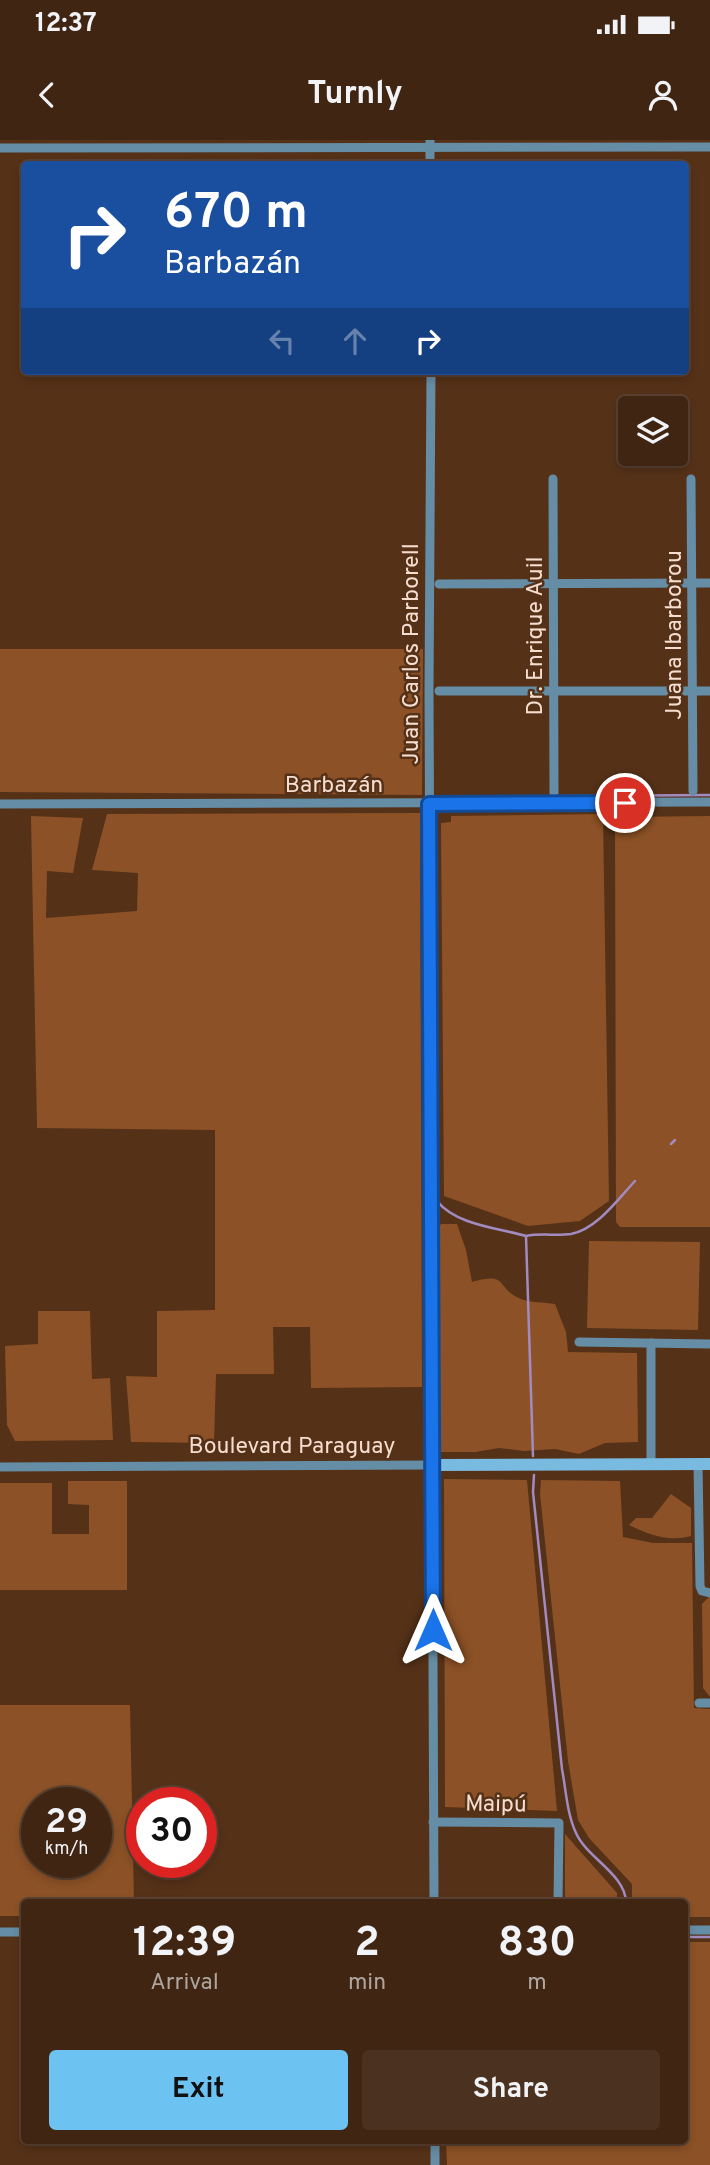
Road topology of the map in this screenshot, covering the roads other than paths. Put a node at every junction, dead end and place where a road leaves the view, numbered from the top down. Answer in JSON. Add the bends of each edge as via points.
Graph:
{"nodes":[{"id":1,"x":430,"y":144,"type":"edge"},
{"id":2,"x":710,"y":147,"type":"edge"},
{"id":3,"x":0,"y":148,"type":"edge"},
{"id":4,"x":431,"y":375,"type":"edge"},
{"id":5,"x":553,"y":479,"type":"dead end"},
{"id":6,"x":691,"y":479,"type":"dead end"},
{"id":7,"x":692,"y":583,"type":"junction"},
{"id":8,"x":710,"y":583,"type":"edge"},
{"id":9,"x":439,"y":584,"type":"dead end"},
{"id":10,"x":554,"y":584,"type":"junction"},
{"id":11,"x":439,"y":691,"type":"dead end"},
{"id":12,"x":554,"y":691,"type":"junction"},
{"id":13,"x":692,"y":691,"type":"junction"},
{"id":14,"x":710,"y":691,"type":"edge"},
{"id":15,"x":692,"y":791,"type":"dead end"},
{"id":16,"x":554,"y":793,"type":"dead end"},
{"id":17,"x":710,"y":802,"type":"edge"},
{"id":18,"x":0,"y":804,"type":"edge"},
{"id":19,"x":429,"y":804,"type":"junction"},
{"id":20,"x":579,"y":1342,"type":"dead end"},
{"id":21,"x":651,"y":1343,"type":"junction"},
{"id":22,"x":710,"y":1344,"type":"edge"},
{"id":23,"x":650,"y":1464,"type":"junction"},
{"id":24,"x":704,"y":1464,"type":"edge"},
{"id":25,"x":433,"y":1465,"type":"junction"},
{"id":26,"x":0,"y":1467,"type":"edge"},
{"id":27,"x":706,"y":1592,"type":"edge"},
{"id":28,"x":699,"y":1703,"type":"dead end"},
{"id":29,"x":710,"y":1703,"type":"edge"},
{"id":30,"x":433,"y":1822,"type":"junction"},
{"id":31,"x":434,"y":1899,"type":"edge"},
{"id":32,"x":558,"y":1899,"type":"edge"},
{"id":33,"x":688,"y":1930,"type":"edge"},
{"id":34,"x":710,"y":1930,"type":"edge"},
{"id":35,"x":0,"y":1932,"type":"edge"},
{"id":36,"x":21,"y":1932,"type":"edge"},
{"id":37,"x":435,"y":2144,"type":"edge"},
{"id":38,"x":435,"y":2165,"type":"edge"}],
"edges":[{"from":1,"to":2,"type":"street"},
{"from":1,"to":3,"type":"street"},
{"from":4,"to":19,"type":"street","name":"Juan Carlos Parborell"},
{"from":5,"to":10,"type":"street","name":"Dr. Enrique Auil"},
{"from":6,"to":7,"type":"street","name":"Juana Ibarborou"},
{"from":7,"to":8,"type":"street"},
{"from":7,"to":10,"type":"street"},
{"from":7,"to":13,"type":"street","name":"Juana Ibarborou"},
{"from":9,"to":10,"type":"street"},
{"from":10,"to":12,"type":"street","name":"Dr. Enrique Auil"},
{"from":11,"to":12,"type":"street"},
{"from":12,"to":13,"type":"street"},
{"from":12,"to":16,"type":"street","name":"Dr. Enrique Auil"},
{"from":13,"to":14,"type":"street"},
{"from":13,"to":15,"type":"street","name":"Juana Ibarborou"},
{"from":17,"to":19,"type":"street","name":"Barbazán"},
{"from":18,"to":19,"type":"street","name":"Barbazán"},
{"from":19,"to":25,"type":"street","name":"Juan Carlos Parborell"},
{"from":20,"to":21,"type":"street"},
{"from":21,"to":22,"type":"street"},
{"from":21,"to":23,"type":"street"},
{"from":23,"to":24,"type":"street","name":"Boulevard Paraguay"},
{"from":23,"to":25,"type":"street","name":"Boulevard Paraguay"},
{"from":24,"to":27,"type":"street"},
{"from":25,"to":26,"type":"street","name":"Boulevard Paraguay"},
{"from":25,"to":30,"type":"street","name":"Juan Carlos Parborell"},
{"from":28,"to":29,"type":"street"},
{"from":30,"to":31,"type":"street","name":"Juan Carlos Parborell"},
{"from":30,"to":32,"type":"street","name":"Maipú","via":[[559,1823]]},
{"from":33,"to":34,"type":"street"},
{"from":35,"to":36,"type":"street"},
{"from":37,"to":38,"type":"street"}]}
